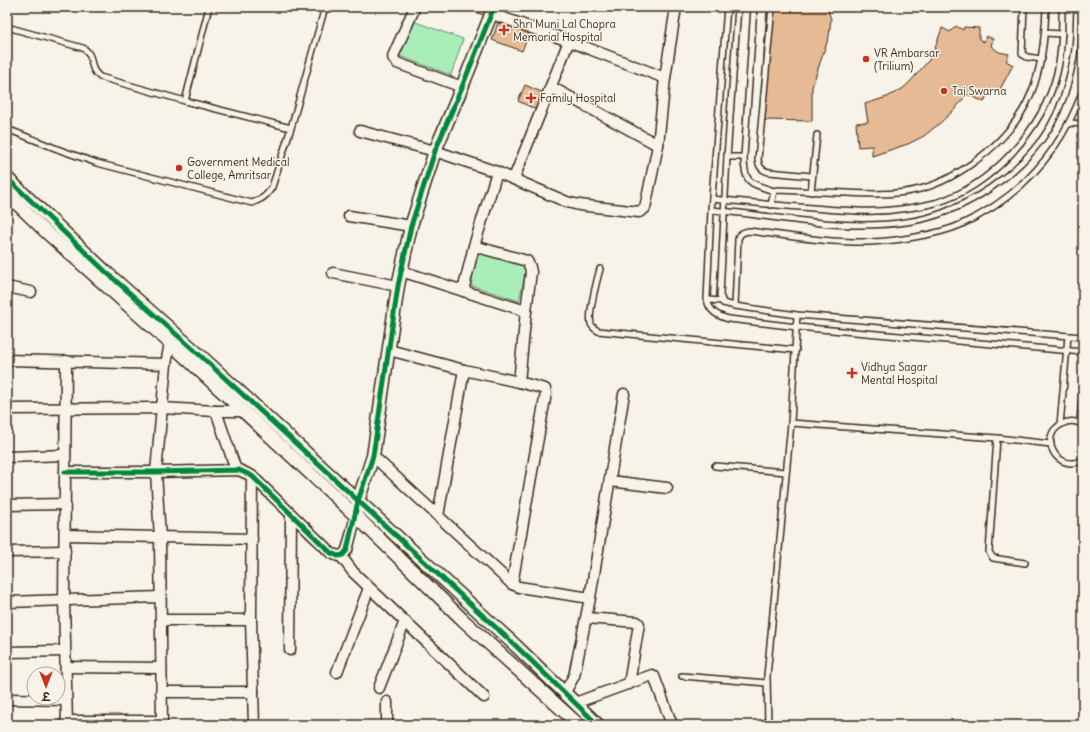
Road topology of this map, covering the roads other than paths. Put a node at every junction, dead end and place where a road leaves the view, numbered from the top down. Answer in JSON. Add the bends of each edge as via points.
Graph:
{"nodes":[{"id":1,"x":209,"y":7,"type":"edge"},
{"id":2,"x":325,"y":7,"type":"edge"},
{"id":3,"x":415,"y":7,"type":"edge"},
{"id":4,"x":676,"y":7,"type":"edge"},
{"id":5,"x":727,"y":7,"type":"edge"},
{"id":6,"x":738,"y":7,"type":"edge"},
{"id":7,"x":754,"y":7,"type":"edge"},
{"id":8,"x":772,"y":7,"type":"edge"},
{"id":9,"x":1024,"y":7,"type":"edge"},
{"id":10,"x":1046,"y":7,"type":"edge"},
{"id":11,"x":1062,"y":7,"type":"edge"},
{"id":12,"x":1077,"y":7,"type":"edge"},
{"id":13,"x":493,"y":10,"type":"edge"},
{"id":14,"x":7,"y":27,"type":"edge"},
{"id":15,"x":1045,"y":33,"type":"junction"},
{"id":16,"x":1062,"y":34,"type":"junction"},
{"id":17,"x":568,"y":41,"type":"junction"},
{"id":18,"x":1042,"y":59,"type":"junction"},
{"id":19,"x":665,"y":78,"type":"junction"},
{"id":20,"x":462,"y":87,"type":"junction"},
{"id":21,"x":551,"y":87,"type":"junction"},
{"id":22,"x":1083,"y":90,"type":"edge"},
{"id":23,"x":185,"y":101,"type":"junction"},
{"id":24,"x":1069,"y":123,"type":"junction"},
{"id":25,"x":1083,"y":124,"type":"edge"},
{"id":26,"x":291,"y":128,"type":"junction"},
{"id":27,"x":7,"y":129,"type":"edge"},
{"id":28,"x":360,"y":131,"type":"dead end"},
{"id":29,"x":818,"y":135,"type":"dead end"},
{"id":30,"x":658,"y":145,"type":"junction"},
{"id":31,"x":435,"y":151,"type":"junction"},
{"id":32,"x":727,"y":157,"type":"junction"},
{"id":33,"x":744,"y":157,"type":"junction"},
{"id":34,"x":498,"y":172,"type":"junction"},
{"id":35,"x":812,"y":176,"type":"junction"},
{"id":36,"x":7,"y":178,"type":"edge"},
{"id":37,"x":514,"y":178,"type":"junction"},
{"id":38,"x":18,"y":188,"type":"junction"},
{"id":39,"x":774,"y":191,"type":"junction"},
{"id":40,"x":811,"y":192,"type":"junction"},
{"id":41,"x":8,"y":196,"type":"edge"},
{"id":42,"x":712,"y":199,"type":"junction"},
{"id":43,"x":725,"y":200,"type":"junction"},
{"id":44,"x":771,"y":205,"type":"junction"},
{"id":45,"x":711,"y":210,"type":"junction"},
{"id":46,"x":724,"y":211,"type":"junction"},
{"id":47,"x":349,"y":216,"type":"dead end"},
{"id":48,"x":411,"y":226,"type":"junction"},
{"id":49,"x":474,"y":246,"type":"junction"},
{"id":50,"x":600,"y":269,"type":"dead end"},
{"id":51,"x":401,"y":271,"type":"junction"},
{"id":52,"x":333,"y":273,"type":"dead end"},
{"id":53,"x":398,"y":286,"type":"junction"},
{"id":54,"x":7,"y":287,"type":"edge"},
{"id":55,"x":463,"y":291,"type":"junction"},
{"id":56,"x":31,"y":292,"type":"dead end"},
{"id":57,"x":708,"y":300,"type":"junction"},
{"id":58,"x":722,"y":300,"type":"junction"},
{"id":59,"x":735,"y":306,"type":"junction"},
{"id":60,"x":526,"y":311,"type":"junction"},
{"id":61,"x":797,"y":315,"type":"junction"},
{"id":62,"x":797,"y":327,"type":"junction"},
{"id":63,"x":1068,"y":336,"type":"junction"},
{"id":64,"x":1083,"y":337,"type":"edge"},
{"id":65,"x":170,"y":343,"type":"junction"},
{"id":66,"x":389,"y":350,"type":"junction"},
{"id":67,"x":796,"y":350,"type":"junction"},
{"id":68,"x":1067,"y":351,"type":"junction"},
{"id":69,"x":1083,"y":352,"type":"edge"},
{"id":70,"x":7,"y":360,"type":"edge"},
{"id":71,"x":66,"y":361,"type":"junction"},
{"id":72,"x":166,"y":364,"type":"junction"},
{"id":73,"x":464,"y":370,"type":"junction"},
{"id":74,"x":1083,"y":380,"type":"edge"},
{"id":75,"x":519,"y":382,"type":"junction"},
{"id":76,"x":624,"y":394,"type":"dead end"},
{"id":77,"x":66,"y":408,"type":"junction"},
{"id":78,"x":162,"y":408,"type":"junction"},
{"id":79,"x":7,"y":409,"type":"edge"},
{"id":80,"x":216,"y":411,"type":"junction"},
{"id":81,"x":243,"y":411,"type":"junction"},
{"id":82,"x":791,"y":422,"type":"junction"},
{"id":83,"x":1082,"y":424,"type":"edge"},
{"id":84,"x":1060,"y":425,"type":"junction"},
{"id":85,"x":997,"y":438,"type":"junction"},
{"id":86,"x":1051,"y":444,"type":"junction"},
{"id":87,"x":65,"y":455,"type":"junction"},
{"id":88,"x":373,"y":456,"type":"junction"},
{"id":89,"x":7,"y":457,"type":"edge"},
{"id":90,"x":1083,"y":460,"type":"edge"},
{"id":91,"x":715,"y":466,"type":"dead end"},
{"id":92,"x":236,"y":470,"type":"junction"},
{"id":93,"x":65,"y":472,"type":"junction"},
{"id":94,"x":156,"y":472,"type":"junction"},
{"id":95,"x":786,"y":472,"type":"junction"},
{"id":96,"x":252,"y":476,"type":"junction"},
{"id":97,"x":610,"y":481,"type":"junction"},
{"id":98,"x":667,"y":488,"type":"dead end"},
{"id":99,"x":358,"y":501,"type":"junction"},
{"id":100,"x":65,"y":504,"type":"junction"},
{"id":101,"x":7,"y":505,"type":"edge"},
{"id":102,"x":291,"y":514,"type":"junction"},
{"id":103,"x":356,"y":516,"type":"junction"},
{"id":104,"x":438,"y":516,"type":"junction"},
{"id":105,"x":65,"y":535,"type":"junction"},
{"id":106,"x":160,"y":538,"type":"junction"},
{"id":107,"x":252,"y":539,"type":"junction"},
{"id":108,"x":65,"y":551,"type":"junction"},
{"id":109,"x":7,"y":552,"type":"edge"},
{"id":110,"x":341,"y":556,"type":"junction"},
{"id":111,"x":1025,"y":562,"type":"dead end"},
{"id":112,"x":512,"y":584,"type":"junction"},
{"id":113,"x":369,"y":588,"type":"junction"},
{"id":114,"x":160,"y":597,"type":"junction"},
{"id":115,"x":590,"y":598,"type":"junction"},
{"id":116,"x":64,"y":600,"type":"junction"},
{"id":117,"x":7,"y":602,"type":"edge"},
{"id":118,"x":586,"y":618,"type":"junction"},
{"id":119,"x":161,"y":620,"type":"junction"},
{"id":120,"x":251,"y":620,"type":"junction"},
{"id":121,"x":405,"y":621,"type":"junction"},
{"id":122,"x":290,"y":650,"type":"dead end"},
{"id":123,"x":65,"y":651,"type":"junction"},
{"id":124,"x":7,"y":652,"type":"edge"},
{"id":125,"x":66,"y":666,"type":"edge"},
{"id":126,"x":66,"y":667,"type":"edge"},
{"id":127,"x":161,"y":668,"type":"junction"},
{"id":128,"x":337,"y":672,"type":"dead end"},
{"id":129,"x":682,"y":676,"type":"dead end"},
{"id":130,"x":767,"y":683,"type":"junction"},
{"id":131,"x":629,"y":684,"type":"junction"},
{"id":132,"x":379,"y":688,"type":"dead end"},
{"id":133,"x":162,"y":692,"type":"junction"},
{"id":134,"x":254,"y":692,"type":"junction"},
{"id":135,"x":565,"y":692,"type":"junction"},
{"id":136,"x":484,"y":698,"type":"dead end"},
{"id":137,"x":7,"y":699,"type":"edge"},
{"id":138,"x":26,"y":699,"type":"edge"},
{"id":139,"x":387,"y":702,"type":"dead end"},
{"id":140,"x":575,"y":703,"type":"junction"},
{"id":141,"x":66,"y":706,"type":"edge"},
{"id":142,"x":66,"y":723,"type":"edge"},
{"id":143,"x":162,"y":723,"type":"edge"},
{"id":144,"x":254,"y":725,"type":"edge"},
{"id":145,"x":387,"y":725,"type":"edge"},
{"id":146,"x":579,"y":725,"type":"edge"},
{"id":147,"x":598,"y":725,"type":"edge"},
{"id":148,"x":672,"y":725,"type":"edge"},
{"id":149,"x":768,"y":725,"type":"edge"}],
"edges":[{"from":1,"to":23,"type":"lane"},
{"from":2,"to":26,"type":"lane"},
{"from":3,"to":20,"type":"street","via":[[394,54],[394,61]]},
{"from":4,"to":19,"type":"street"},
{"from":5,"to":42,"type":"lane"},
{"from":6,"to":32,"type":"lane"},
{"from":7,"to":33,"type":"lane"},
{"from":8,"to":35,"type":"lane","via":[[758,164],[760,168],[769,172]]},
{"from":9,"to":18,"type":"lane","via":[[1022,54]]},
{"from":10,"to":15,"type":"lane"},
{"from":11,"to":16,"type":"lane"},
{"from":12,"to":46,"type":"lane","via":[[1073,62],[1060,104],[1049,128],[1031,152],[1014,168],[968,202],[922,219],[893,224],[830,224]]},
{"from":13,"to":17,"type":"street"},
{"from":13,"to":20,"type":"street"},
{"from":14,"to":23,"type":"lane","via":[[83,48],[90,56],[93,70],[100,77]]},
{"from":15,"to":16,"type":"lane"},
{"from":15,"to":18,"type":"lane"},
{"from":16,"to":44,"type":"lane","via":[[1056,74],[1036,123],[1000,164],[960,192],[935,203],[876,211]]},
{"from":17,"to":19,"type":"street"},
{"from":17,"to":21,"type":"street"},
{"from":18,"to":40,"type":"lane","via":[[1034,86],[1014,125],[978,160],[944,181],[921,189],[878,195]]},
{"from":19,"to":30,"type":"street"},
{"from":20,"to":31,"type":"street"},
{"from":21,"to":30,"type":"street"},
{"from":21,"to":37,"type":"street"},
{"from":22,"to":24,"type":"lane"},
{"from":23,"to":26,"type":"lane"},
{"from":24,"to":25,"type":"lane"},
{"from":24,"to":59,"type":"lane","via":[[1056,146],[1022,184],[990,208],[959,225],[915,237],[871,242],[809,239],[743,231],[738,239]]},
{"from":26,"to":27,"type":"lane","via":[[272,187],[261,200],[252,203],[97,162]]},
{"from":28,"to":31,"type":"street"},
{"from":29,"to":35,"type":"lane"},
{"from":30,"to":37,"type":"street","via":[[645,208],[639,212],[573,204]]},
{"from":31,"to":34,"type":"street"},
{"from":31,"to":48,"type":"street"},
{"from":32,"to":33,"type":"lane"},
{"from":32,"to":43,"type":"lane"},
{"from":33,"to":39,"type":"lane","via":[[747,179],[755,185]]},
{"from":34,"to":37,"type":"street"},
{"from":34,"to":49,"type":"street"},
{"from":35,"to":40,"type":"lane"},
{"from":36,"to":38,"type":"street"},
{"from":38,"to":41,"type":"street"},
{"from":38,"to":99,"type":"street","via":[[106,272]]},
{"from":39,"to":40,"type":"lane"},
{"from":39,"to":44,"type":"lane"},
{"from":41,"to":65,"type":"street"},
{"from":42,"to":43,"type":"lane"},
{"from":42,"to":45,"type":"lane"},
{"from":43,"to":44,"type":"lane"},
{"from":43,"to":46,"type":"lane"},
{"from":45,"to":46,"type":"lane"},
{"from":45,"to":57,"type":"lane"},
{"from":46,"to":58,"type":"lane","via":[[720,295]]},
{"from":47,"to":48,"type":"street"},
{"from":48,"to":51,"type":"street"},
{"from":49,"to":55,"type":"street"},
{"from":49,"to":60,"type":"street","via":[[529,263],[531,272]]},
{"from":50,"to":67,"type":"lane","via":[[591,315],[591,323],[598,331]]},
{"from":51,"to":53,"type":"street"},
{"from":51,"to":55,"type":"street"},
{"from":52,"to":53,"type":"street"},
{"from":53,"to":66,"type":"street"},
{"from":54,"to":56,"type":"street"},
{"from":55,"to":60,"type":"street"},
{"from":57,"to":58,"type":"lane"},
{"from":57,"to":62,"type":"lane","via":[[710,309],[722,317]]},
{"from":58,"to":59,"type":"lane"},
{"from":59,"to":61,"type":"lane"},
{"from":60,"to":75,"type":"street"},
{"from":61,"to":62,"type":"lane"},
{"from":61,"to":63,"type":"lane"},
{"from":62,"to":67,"type":"lane"},
{"from":62,"to":68,"type":"lane"},
{"from":63,"to":64,"type":"lane"},
{"from":63,"to":68,"type":"lane"},
{"from":65,"to":72,"type":"street"},
{"from":65,"to":81,"type":"street"},
{"from":66,"to":73,"type":"street"},
{"from":66,"to":88,"type":"street"},
{"from":67,"to":82,"type":"lane"},
{"from":68,"to":69,"type":"lane"},
{"from":68,"to":84,"type":"lane"},
{"from":70,"to":71,"type":"street"},
{"from":71,"to":72,"type":"street"},
{"from":71,"to":77,"type":"street"},
{"from":72,"to":78,"type":"street"},
{"from":73,"to":75,"type":"street"},
{"from":73,"to":104,"type":"street"},
{"from":74,"to":83,"type":"lane"},
{"from":75,"to":112,"type":"street","via":[[544,388],[546,391]]},
{"from":76,"to":97,"type":"street"},
{"from":77,"to":78,"type":"street"},
{"from":77,"to":79,"type":"street"},
{"from":77,"to":87,"type":"street"},
{"from":78,"to":80,"type":"street"},
{"from":78,"to":94,"type":"street"},
{"from":80,"to":81,"type":"street"},
{"from":80,"to":92,"type":"street"},
{"from":81,"to":103,"type":"street"},
{"from":82,"to":85,"type":"lane"},
{"from":82,"to":95,"type":"lane"},
{"from":83,"to":84,"type":"lane","via":[[1069,422]]},
{"from":84,"to":86,"type":"lane","via":[[1053,433]]},
{"from":85,"to":86,"type":"lane"},
{"from":85,"to":111,"type":"lane","via":[[989,552],[993,558]]},
{"from":86,"to":90,"type":"lane","via":[[1054,454],[1062,461],[1072,463]]},
{"from":87,"to":89,"type":"street"},
{"from":87,"to":93,"type":"street"},
{"from":88,"to":99,"type":"street"},
{"from":88,"to":104,"type":"street"},
{"from":91,"to":95,"type":"lane"},
{"from":92,"to":94,"type":"street"},
{"from":92,"to":96,"type":"street"},
{"from":93,"to":94,"type":"street"},
{"from":93,"to":100,"type":"street"},
{"from":94,"to":106,"type":"street"},
{"from":95,"to":130,"type":"lane"},
{"from":96,"to":102,"type":"street"},
{"from":96,"to":107,"type":"street"},
{"from":97,"to":98,"type":"street"},
{"from":97,"to":115,"type":"street"},
{"from":99,"to":103,"type":"street"},
{"from":99,"to":135,"type":"street"},
{"from":100,"to":101,"type":"street"},
{"from":100,"to":105,"type":"street"},
{"from":102,"to":110,"type":"street","via":[[331,553]]},
{"from":102,"to":122,"type":"street"},
{"from":103,"to":110,"type":"street","via":[[347,550]]},
{"from":103,"to":146,"type":"street","via":[[463,620]]},
{"from":104,"to":112,"type":"street"},
{"from":105,"to":106,"type":"street"},
{"from":105,"to":108,"type":"street"},
{"from":106,"to":107,"type":"street"},
{"from":106,"to":114,"type":"street"},
{"from":107,"to":120,"type":"street"},
{"from":108,"to":109,"type":"street"},
{"from":108,"to":116,"type":"street"},
{"from":110,"to":113,"type":"street"},
{"from":112,"to":115,"type":"street"},
{"from":113,"to":121,"type":"street"},
{"from":113,"to":128,"type":"street"},
{"from":114,"to":116,"type":"street"},
{"from":114,"to":119,"type":"street"},
{"from":115,"to":118,"type":"street"},
{"from":116,"to":117,"type":"street"},
{"from":116,"to":123,"type":"street"},
{"from":118,"to":131,"type":"street","via":[[639,624]]},
{"from":118,"to":135,"type":"street","via":[[574,676]]},
{"from":119,"to":120,"type":"street"},
{"from":119,"to":127,"type":"street"},
{"from":120,"to":134,"type":"street"},
{"from":121,"to":132,"type":"street"},
{"from":121,"to":136,"type":"street"},
{"from":123,"to":124,"type":"street"},
{"from":123,"to":125,"type":"street"},
{"from":126,"to":127,"type":"street"},
{"from":127,"to":133,"type":"street"},
{"from":129,"to":130,"type":"lane"},
{"from":130,"to":149,"type":"lane"},
{"from":131,"to":140,"type":"street"},
{"from":131,"to":148,"type":"street","via":[[654,676]]},
{"from":133,"to":134,"type":"street"},
{"from":133,"to":143,"type":"street"},
{"from":134,"to":144,"type":"street"},
{"from":135,"to":140,"type":"street"},
{"from":137,"to":138,"type":"street"},
{"from":139,"to":145,"type":"street"},
{"from":140,"to":147,"type":"street"},
{"from":141,"to":142,"type":"street"},
{"from":142,"to":143,"type":"street"}]}
